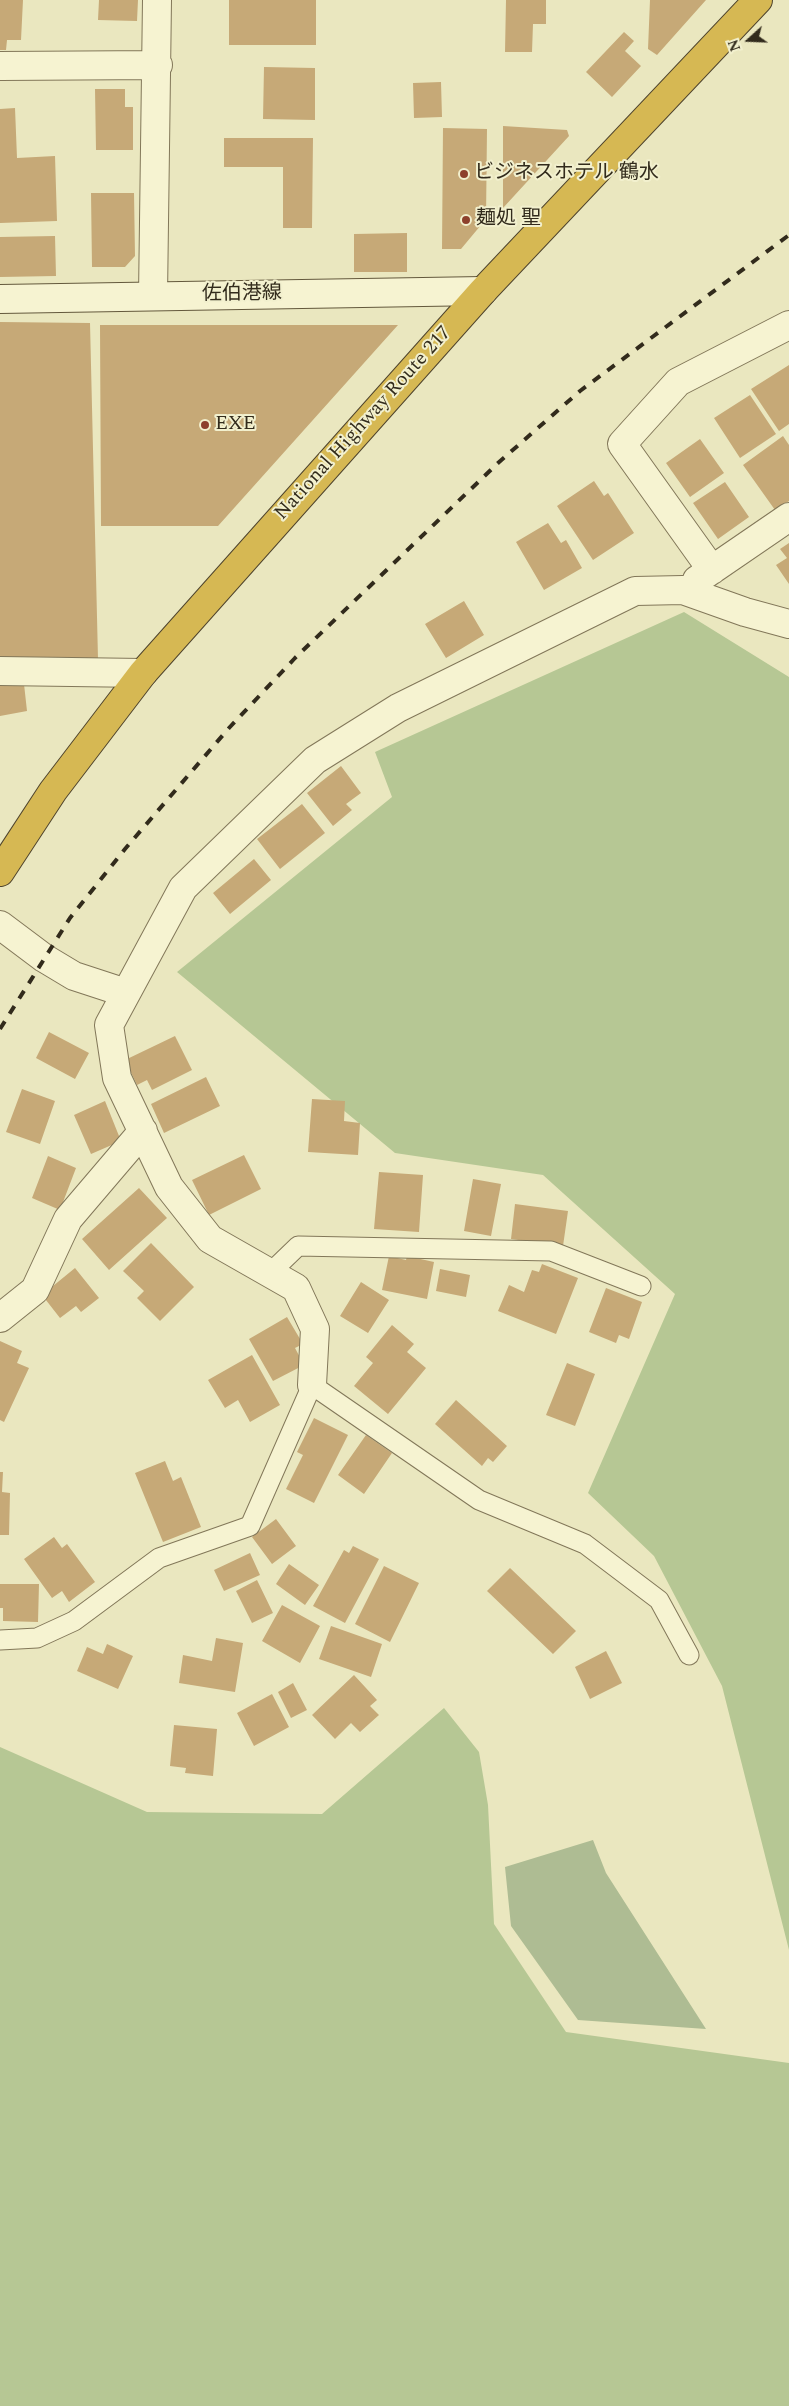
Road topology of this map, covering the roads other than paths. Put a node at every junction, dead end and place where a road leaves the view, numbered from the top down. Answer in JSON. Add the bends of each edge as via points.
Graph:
{"nodes":[{"id":1,"x":157,"y":0,"type":"edge"},
{"id":2,"x":758,"y":0,"type":"edge"},
{"id":3,"x":158,"y":65,"type":"junction"},
{"id":4,"x":0,"y":66,"type":"edge"},
{"id":5,"x":484,"y":291,"type":"junction"},
{"id":6,"x":153,"y":296,"type":"junction"},
{"id":7,"x":0,"y":298,"type":"edge"},
{"id":8,"x":789,"y":325,"type":"edge"},
{"id":9,"x":789,"y":518,"type":"edge"},
{"id":10,"x":712,"y":570,"type":"junction"},
{"id":11,"x":683,"y":590,"type":"junction"},
{"id":12,"x":789,"y":624,"type":"edge"},
{"id":13,"x":0,"y":671,"type":"edge"},
{"id":14,"x":143,"y":673,"type":"junction"},
{"id":15,"x":0,"y":872,"type":"edge"},
{"id":16,"x":0,"y":925,"type":"edge"},
{"id":17,"x":126,"y":993,"type":"junction"},
{"id":18,"x":143,"y":1131,"type":"junction"},
{"id":19,"x":270,"y":1273,"type":"junction"},
{"id":20,"x":641,"y":1286,"type":"dead end"},
{"id":21,"x":0,"y":1318,"type":"edge"},
{"id":22,"x":312,"y":1385,"type":"junction"},
{"id":23,"x":0,"y":1640,"type":"edge"},
{"id":24,"x":689,"y":1655,"type":"dead end"}],
"edges":[{"from":1,"to":3,"type":"street"},
{"from":2,"to":5,"type":"highway","name":"National Highway Route 217"},
{"from":3,"to":4,"type":"street"},
{"from":3,"to":6,"type":"street"},
{"from":5,"to":6,"type":"street","name":"佐伯港線"},
{"from":5,"to":14,"type":"highway","name":"National Highway Route 217"},
{"from":6,"to":7,"type":"street","name":"佐伯港線"},
{"from":8,"to":10,"type":"street","via":[[678,382],[622,444]]},
{"from":9,"to":10,"type":"street"},
{"from":10,"to":11,"type":"street"},
{"from":11,"to":12,"type":"street"},
{"from":11,"to":17,"type":"street","via":[[635,590],[398,708],[316,760],[183,888]]},
{"from":13,"to":14,"type":"street"},
{"from":14,"to":15,"type":"highway","name":"National Highway Route 217","via":[[53,791]]},
{"from":16,"to":17,"type":"street","via":[[74,976]]},
{"from":17,"to":18,"type":"street","via":[[109,1025],[117,1078]]},
{"from":18,"to":19,"type":"street","via":[[169,1186],[210,1239]]},
{"from":18,"to":21,"type":"street","via":[[68,1219],[34,1290]]},
{"from":19,"to":20,"type":"lane","via":[[298,1246],[551,1252]]},
{"from":19,"to":22,"type":"street","via":[[296,1288],[315,1329]]},
{"from":22,"to":23,"type":"lane","via":[[250,1526],[159,1558],[74,1621],[37,1638]]},
{"from":22,"to":24,"type":"lane","via":[[479,1500],[585,1544],[659,1600]]}]}
